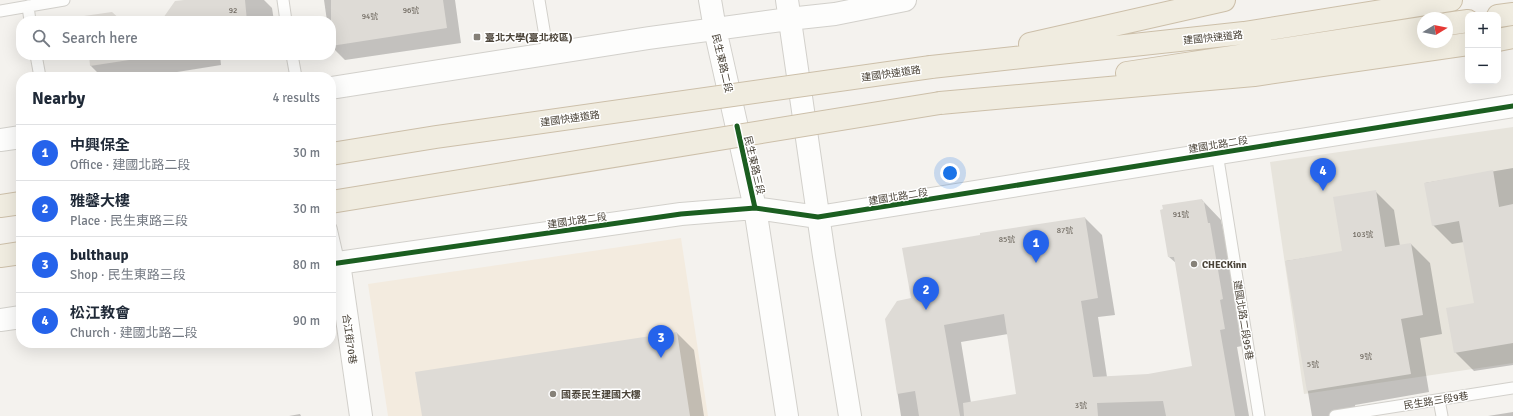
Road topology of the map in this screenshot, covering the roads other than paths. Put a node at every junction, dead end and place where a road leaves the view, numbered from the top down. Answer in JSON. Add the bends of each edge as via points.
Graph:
{"nodes":[{"id":1,"x":64,"y":0,"type":"edge"},
{"id":2,"x":283,"y":0,"type":"edge"},
{"id":3,"x":539,"y":0,"type":"edge"},
{"id":4,"x":710,"y":0,"type":"edge"},
{"id":5,"x":906,"y":0,"type":"edge"},
{"id":6,"x":1224,"y":0,"type":"edge"},
{"id":7,"x":1451,"y":0,"type":"edge"},
{"id":8,"x":28,"y":6,"type":"junction"},
{"id":9,"x":788,"y":9,"type":"edge"},
{"id":10,"x":0,"y":11,"type":"edge"},
{"id":11,"x":1513,"y":14,"type":"edge"},
{"id":12,"x":29,"y":16,"type":"edge"},
{"id":13,"x":285,"y":16,"type":"edge"},
{"id":14,"x":1501,"y":16,"type":"edge"},
{"id":15,"x":1465,"y":21,"type":"edge"},
{"id":16,"x":1453,"y":23,"type":"edge"},
{"id":17,"x":715,"y":29,"type":"junction"},
{"id":18,"x":1417,"y":29,"type":"edge"},
{"id":19,"x":1513,"y":38,"type":"edge"},
{"id":20,"x":1501,"y":40,"type":"edge"},
{"id":21,"x":1465,"y":44,"type":"edge"},
{"id":22,"x":548,"y":54,"type":"junction"},
{"id":23,"x":37,"y":60,"type":"edge"},
{"id":24,"x":293,"y":60,"type":"edge"},
{"id":25,"x":931,"y":67,"type":"junction"},
{"id":26,"x":39,"y":72,"type":"edge"},
{"id":27,"x":295,"y":72,"type":"edge"},
{"id":28,"x":336,"y":87,"type":"edge"},
{"id":29,"x":940,"y":103,"type":"junction"},
{"id":30,"x":1513,"y":106,"type":"edge"},
{"id":31,"x":737,"y":126,"type":"joint"},
{"id":32,"x":16,"y":138,"type":"edge"},
{"id":33,"x":0,"y":140,"type":"edge"},
{"id":34,"x":336,"y":153,"type":"edge"},
{"id":35,"x":1217,"y":153,"type":"junction"},
{"id":36,"x":336,"y":201,"type":"edge"},
{"id":37,"x":16,"y":204,"type":"edge"},
{"id":38,"x":0,"y":206,"type":"edge"},
{"id":39,"x":755,"y":208,"type":"junction"},
{"id":40,"x":818,"y":217,"type":"junction"},
{"id":41,"x":16,"y":254,"type":"edge"},
{"id":42,"x":0,"y":256,"type":"edge"},
{"id":43,"x":336,"y":263,"type":"edge"},
{"id":44,"x":336,"y":269,"type":"edge"},
{"id":45,"x":16,"y":317,"type":"edge"},
{"id":46,"x":0,"y":320,"type":"edge"},
{"id":47,"x":1513,"y":388,"type":"edge"},
{"id":48,"x":1439,"y":400,"type":"junction"},
{"id":49,"x":361,"y":416,"type":"edge"},
{"id":50,"x":787,"y":416,"type":"edge"},
{"id":51,"x":850,"y":416,"type":"edge"},
{"id":52,"x":1259,"y":416,"type":"edge"},
{"id":53,"x":1335,"y":416,"type":"edge"},
{"id":54,"x":1442,"y":416,"type":"edge"}],
"edges":[{"from":1,"to":8,"type":"lane"},
{"from":2,"to":13,"type":"lane"},
{"from":3,"to":22,"type":"lane"},
{"from":4,"to":17,"type":"street","name":"民生東路二段"},
{"from":5,"to":9,"type":"street","via":[[835,14]]},
{"from":6,"to":25,"type":"highway"},
{"from":7,"to":25,"type":"highway","name":"建國快速道路","via":[[1244,33]]},
{"from":8,"to":10,"type":"lane"},
{"from":8,"to":12,"type":"lane"},
{"from":9,"to":17,"type":"street"},
{"from":9,"to":40,"type":"street"},
{"from":11,"to":14,"type":"highway"},
{"from":15,"to":16,"type":"highway"},
{"from":17,"to":22,"type":"street"},
{"from":17,"to":31,"type":"street","name":"民生東路二段"},
{"from":18,"to":29,"type":"highway","name":"建國快速道路"},
{"from":19,"to":20,"type":"highway"},
{"from":21,"to":29,"type":"highway","via":[[1254,75]]},
{"from":22,"to":28,"type":"street"},
{"from":23,"to":26,"type":"lane"},
{"from":24,"to":27,"type":"lane"},
{"from":25,"to":34,"type":"highway","name":"建國快速道路","bridge":true},
{"from":29,"to":36,"type":"highway","name":"建國快速道路","bridge":true},
{"from":30,"to":35,"type":"street","name":"建國北路二段"},
{"from":31,"to":39,"type":"street","name":"民生東路三段"},
{"from":32,"to":33,"type":"street"},
{"from":35,"to":40,"type":"street","name":"建國北路二段"},
{"from":35,"to":52,"type":"lane","name":"建國北路二段95巷"},
{"from":37,"to":38,"type":"highway"},
{"from":39,"to":40,"type":"street","name":"建國北路二段"},
{"from":39,"to":43,"type":"street","name":"建國北路二段","via":[[682,214]]},
{"from":39,"to":50,"type":"street","name":"民生東路三段"},
{"from":40,"to":51,"type":"street"},
{"from":41,"to":42,"type":"highway"},
{"from":44,"to":49,"type":"street","name":"合江街70巷"},
{"from":45,"to":46,"type":"street"},
{"from":47,"to":48,"type":"lane","name":"民生路三段9巷"},
{"from":48,"to":53,"type":"lane","name":"民生路三段9巷"},
{"from":48,"to":54,"type":"lane"}]}
